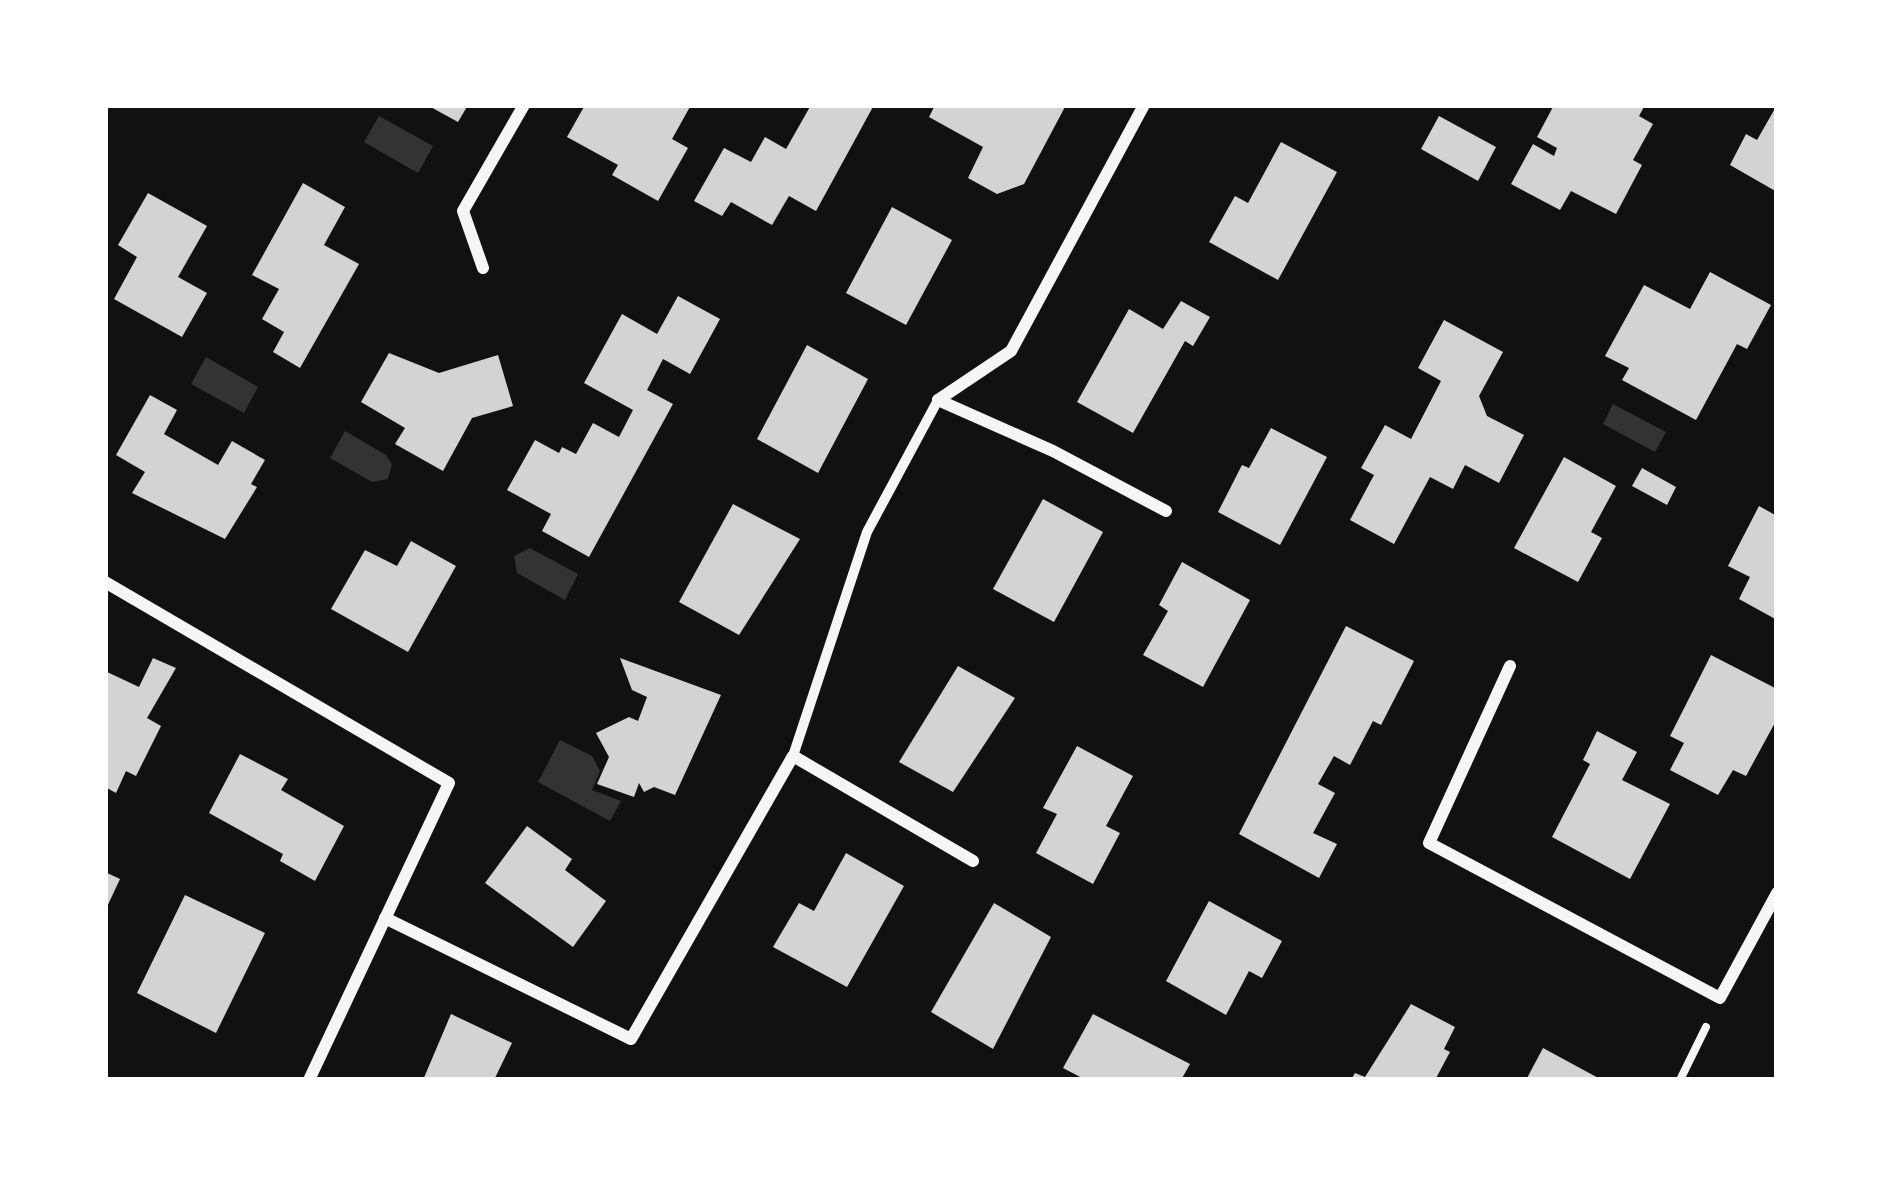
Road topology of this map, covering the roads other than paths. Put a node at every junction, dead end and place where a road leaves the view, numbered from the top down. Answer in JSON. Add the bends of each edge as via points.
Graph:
{"nodes":[{"id":1,"x":524,"y":105,"type":"edge"},
{"id":2,"x":1144,"y":105,"type":"edge"},
{"id":3,"x":483,"y":268,"type":"dead end"},
{"id":4,"x":938,"y":400,"type":"junction"},
{"id":5,"x":1166,"y":511,"type":"dead end"},
{"id":6,"x":105,"y":582,"type":"edge"},
{"id":7,"x":1510,"y":666,"type":"dead end"},
{"id":8,"x":793,"y":756,"type":"junction"},
{"id":9,"x":973,"y":861,"type":"dead end"},
{"id":10,"x":1777,"y":893,"type":"edge"},
{"id":11,"x":385,"y":918,"type":"junction"},
{"id":12,"x":309,"y":1080,"type":"edge"}],
"edges":[{"from":1,"to":3,"type":"street","via":[[464,211]]},
{"from":2,"to":4,"type":"street","via":[[1011,351]]},
{"from":4,"to":5,"type":"street"},
{"from":4,"to":8,"type":"street","via":[[866,532]]},
{"from":6,"to":11,"type":"street","via":[[449,783]]},
{"from":7,"to":10,"type":"street","via":[[1429,842],[1720,998]]},
{"from":8,"to":9,"type":"street"},
{"from":8,"to":11,"type":"street","via":[[631,1039]]},
{"from":11,"to":12,"type":"street"}]}
